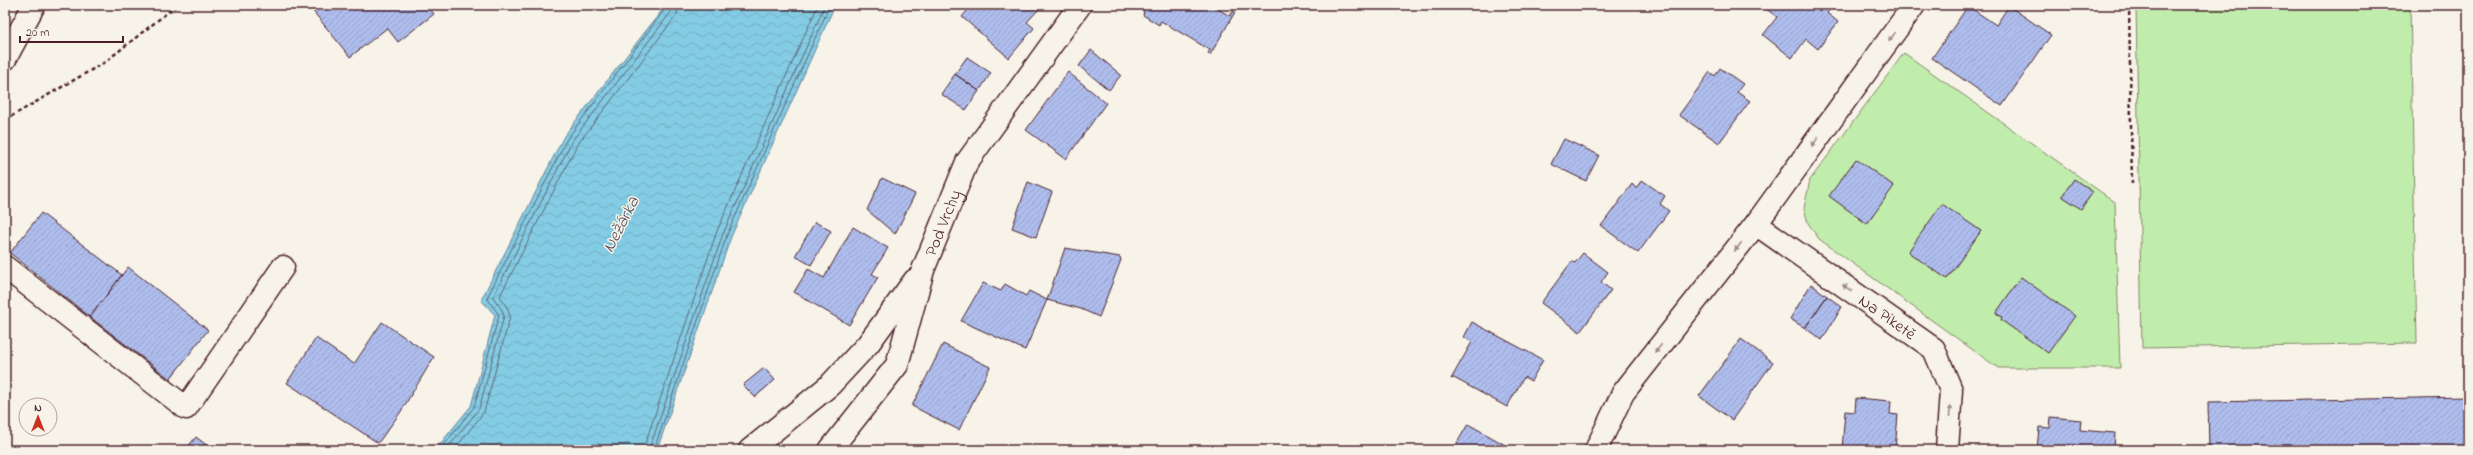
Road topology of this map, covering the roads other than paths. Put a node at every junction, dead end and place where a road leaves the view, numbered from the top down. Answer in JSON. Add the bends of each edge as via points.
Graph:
{"nodes":[{"id":1,"x":34,"y":5,"type":"edge"},
{"id":2,"x":1080,"y":5,"type":"edge"},
{"id":3,"x":1914,"y":5,"type":"edge"},
{"id":4,"x":5,"y":59,"type":"edge"},
{"id":5,"x":1756,"y":224,"type":"junction"},
{"id":6,"x":5,"y":267,"type":"edge"},
{"id":7,"x":283,"y":267,"type":"dead end"},
{"id":8,"x":923,"y":270,"type":"junction"},
{"id":9,"x":750,"y":450,"type":"edge"},
{"id":10,"x":830,"y":450,"type":"edge"},
{"id":11,"x":1596,"y":450,"type":"edge"},
{"id":12,"x":1947,"y":450,"type":"edge"}],
"edges":[{"from":1,"to":4,"type":"street"},
{"from":2,"to":8,"type":"street","name":"Pod Vrchy","via":[[967,162]]},
{"from":3,"to":5,"type":"street","one_way":true},
{"from":5,"to":11,"type":"street","one_way":true,"via":[[1623,393]]},
{"from":12,"to":5,"type":"street","name":"Na Piketě","one_way":true,"via":[[1951,390],[1934,349]]},
{"from":6,"to":7,"type":"street","via":[[186,408]]},
{"from":8,"to":9,"type":"street","via":[[868,344],[830,385]]},
{"from":8,"to":10,"type":"street","name":"Pod Vrchy","via":[[897,365]]}]}
